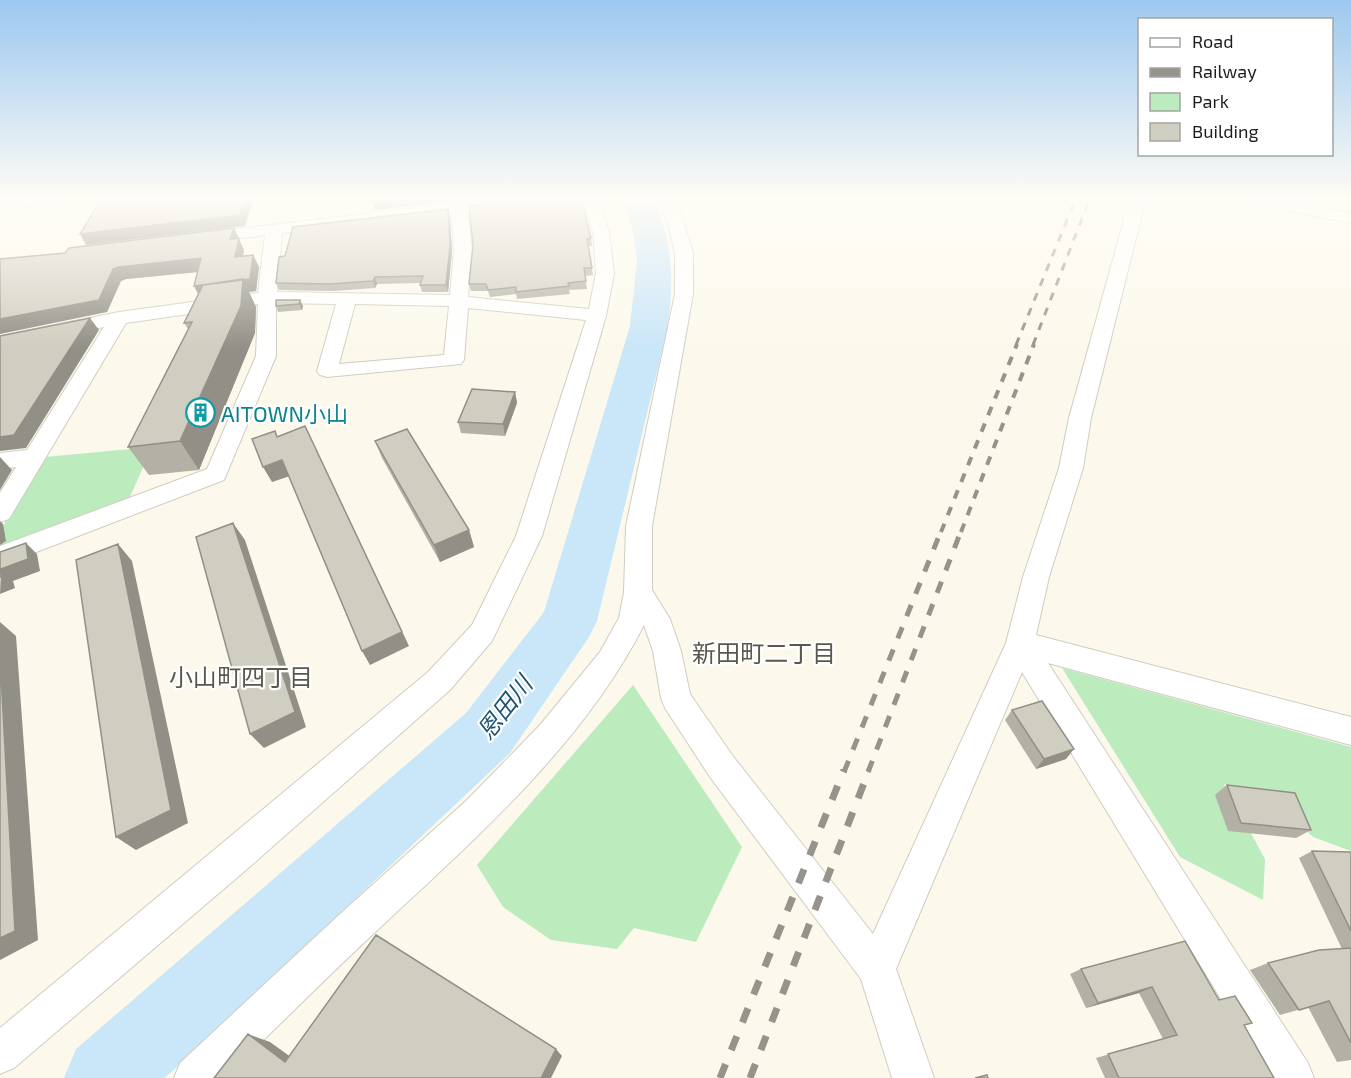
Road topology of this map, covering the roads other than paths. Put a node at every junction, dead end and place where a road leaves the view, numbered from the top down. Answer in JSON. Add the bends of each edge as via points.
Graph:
{"nodes":[{"id":1,"x":272,"y":248,"type":"edge"},
{"id":2,"x":463,"y":248,"type":"edge"},
{"id":3,"x":602,"y":248,"type":"edge"},
{"id":4,"x":683,"y":248,"type":"edge"},
{"id":5,"x":1126,"y":248,"type":"edge"},
{"id":6,"x":267,"y":297,"type":"junction"},
{"id":7,"x":347,"y":298,"type":"junction"},
{"id":8,"x":459,"y":301,"type":"junction"},
{"id":9,"x":597,"y":316,"type":"junction"},
{"id":10,"x":119,"y":318,"type":"junction"},
{"id":11,"x":0,"y":342,"type":"edge"},
{"id":12,"x":34,"y":457,"type":"junction"},
{"id":13,"x":0,"y":461,"type":"edge"},
{"id":14,"x":0,"y":513,"type":"edge"},
{"id":15,"x":0,"y":556,"type":"edge"},
{"id":16,"x":638,"y":592,"type":"junction"},
{"id":17,"x":1020,"y":643,"type":"junction"},
{"id":18,"x":1351,"y":731,"type":"edge"},
{"id":19,"x":877,"y":969,"type":"junction"},
{"id":20,"x":0,"y":1054,"type":"edge"},
{"id":21,"x":195,"y":1078,"type":"edge"},
{"id":22,"x":913,"y":1078,"type":"edge"},
{"id":23,"x":1293,"y":1078,"type":"edge"}],
"edges":[{"from":1,"to":6,"type":"street"},
{"from":2,"to":8,"type":"street"},
{"from":3,"to":9,"type":"street","via":[[604,273]]},
{"from":4,"to":16,"type":"street","via":[[684,294],[639,526]]},
{"from":5,"to":17,"type":"street","via":[[1080,418],[1071,468],[1036,577]]},
{"from":6,"to":7,"type":"street"},
{"from":6,"to":10,"type":"street"},
{"from":6,"to":15,"type":"street","via":[[266,357],[216,474]]},
{"from":7,"to":8,"type":"street"},
{"from":7,"to":8,"type":"street","via":[[327,371],[454,360]]},
{"from":8,"to":9,"type":"street"},
{"from":9,"to":20,"type":"street","via":[[529,537],[482,633],[439,681]]},
{"from":10,"to":11,"type":"street"},
{"from":10,"to":12,"type":"street"},
{"from":12,"to":13,"type":"street"},
{"from":12,"to":14,"type":"street"},
{"from":16,"to":19,"type":"street","via":[[660,630],[676,698],[721,766]]},
{"from":16,"to":21,"type":"street","via":[[633,620],[610,661],[551,735],[479,812]]},
{"from":17,"to":18,"type":"street"},
{"from":17,"to":19,"type":"street"},
{"from":17,"to":23,"type":"street"},
{"from":19,"to":22,"type":"street"}]}
